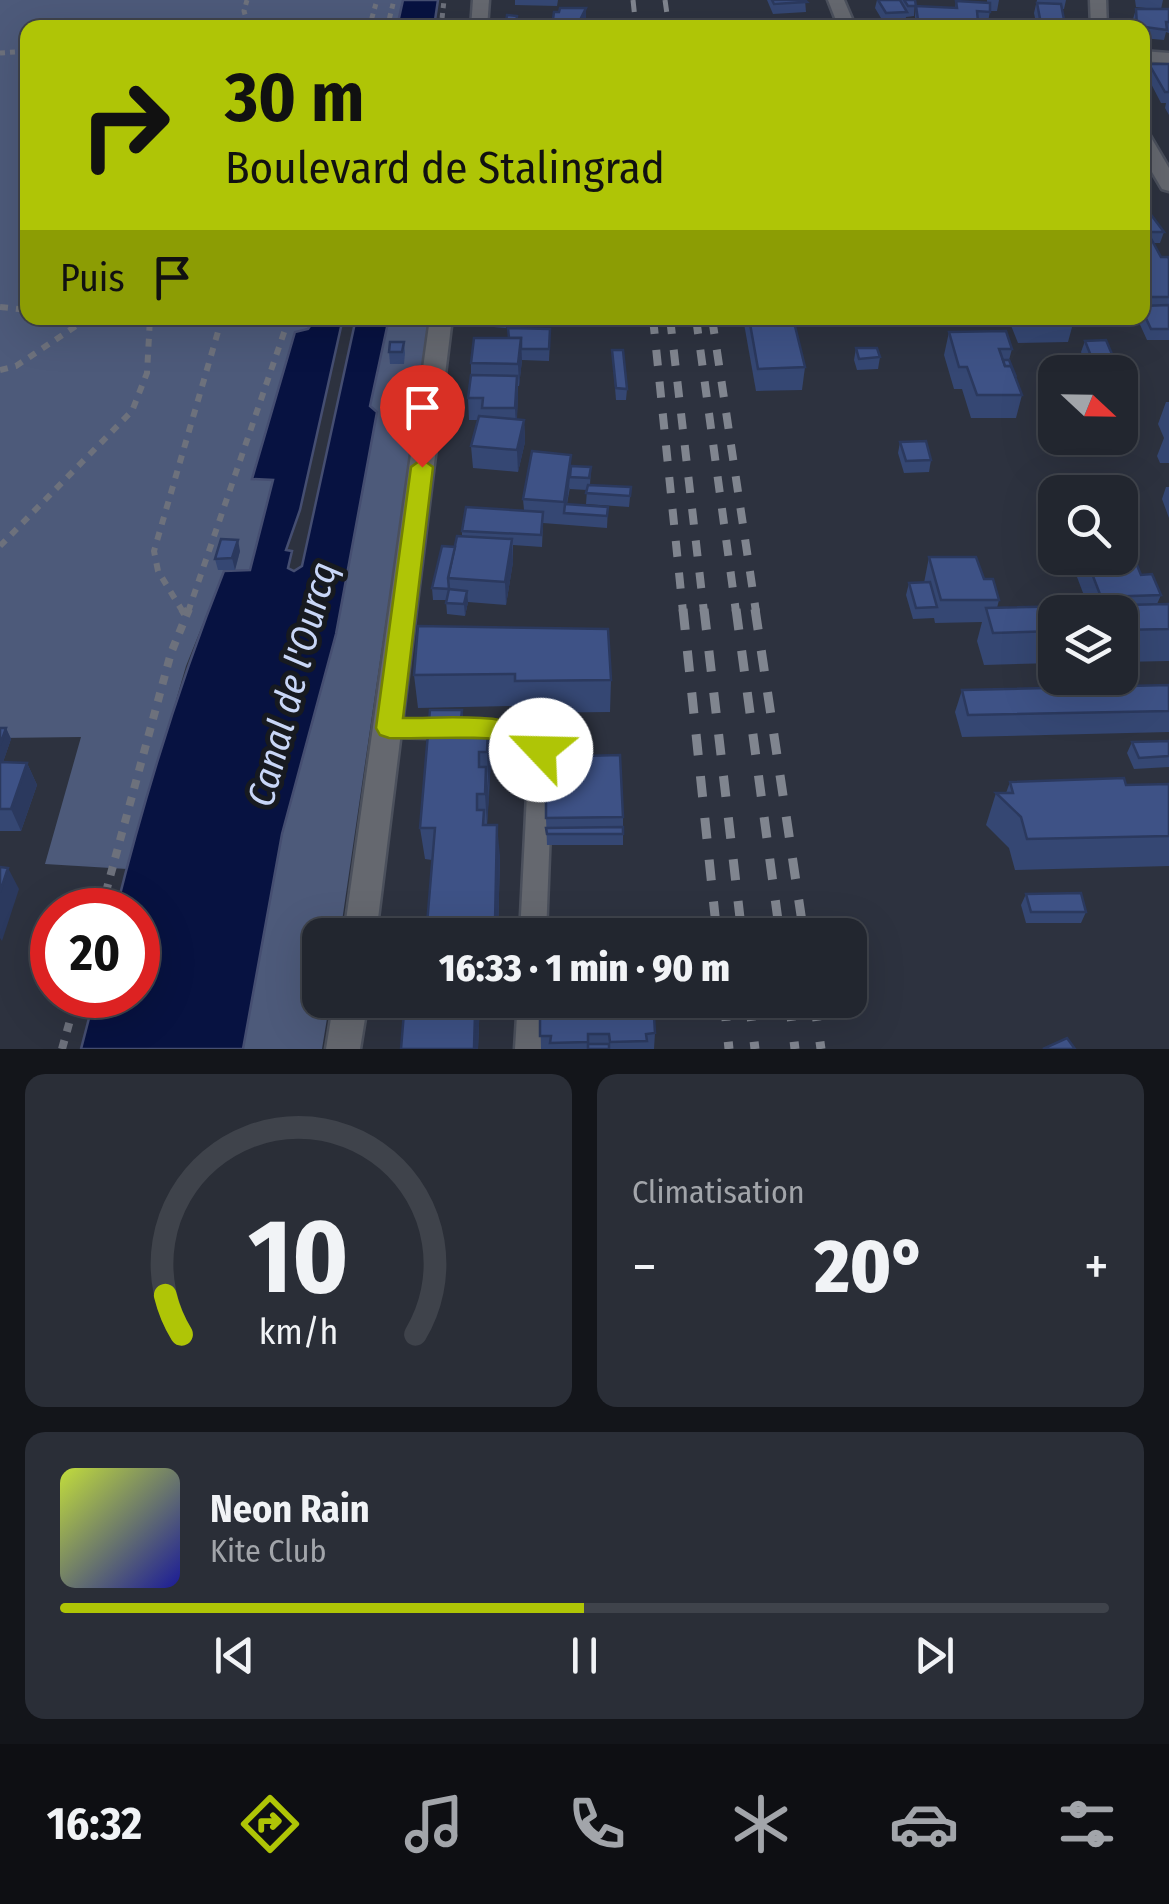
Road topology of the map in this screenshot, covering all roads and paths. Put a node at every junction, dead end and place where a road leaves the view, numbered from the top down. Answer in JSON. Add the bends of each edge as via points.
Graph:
{"nodes":[{"id":1,"x":1150,"y":152,"type":"edge"},
{"id":2,"x":1169,"y":185,"type":"edge"},
{"id":3,"x":78,"y":325,"type":"edge"},
{"id":4,"x":150,"y":325,"type":"edge"},
{"id":5,"x":218,"y":325,"type":"edge"},
{"id":6,"x":287,"y":325,"type":"edge"},
{"id":7,"x":440,"y":325,"type":"edge"},
{"id":8,"x":0,"y":370,"type":"edge"},
{"id":9,"x":0,"y":546,"type":"edge"},
{"id":10,"x":186,"y":615,"type":"junction"},
{"id":11,"x":389,"y":728,"type":"junction"},
{"id":12,"x":107,"y":888,"type":"edge"},
{"id":13,"x":362,"y":918,"type":"edge"},
{"id":14,"x":535,"y":918,"type":"edge"},
{"id":15,"x":71,"y":1018,"type":"edge"},
{"id":16,"x":348,"y":1018,"type":"edge"},
{"id":17,"x":530,"y":1018,"type":"edge"},
{"id":18,"x":62,"y":1049,"type":"edge"},
{"id":19,"x":344,"y":1049,"type":"edge"},
{"id":20,"x":529,"y":1049,"type":"edge"}],
"edges":[{"from":1,"to":2,"type":"street"},
{"from":3,"to":8,"type":"path"},
{"from":4,"to":9,"type":"path","via":[[146,376],[127,423]]},
{"from":5,"to":10,"type":"path","via":[[154,551],[158,571]]},
{"from":6,"to":10,"type":"path"},
{"from":7,"to":11,"type":"street"},
{"from":10,"to":12,"type":"path"},
{"from":11,"to":13,"type":"street"},
{"from":11,"to":14,"type":"lane","via":[[514,731],[541,750]]},
{"from":15,"to":18,"type":"path"},
{"from":16,"to":19,"type":"street"},
{"from":17,"to":20,"type":"lane"}]}
